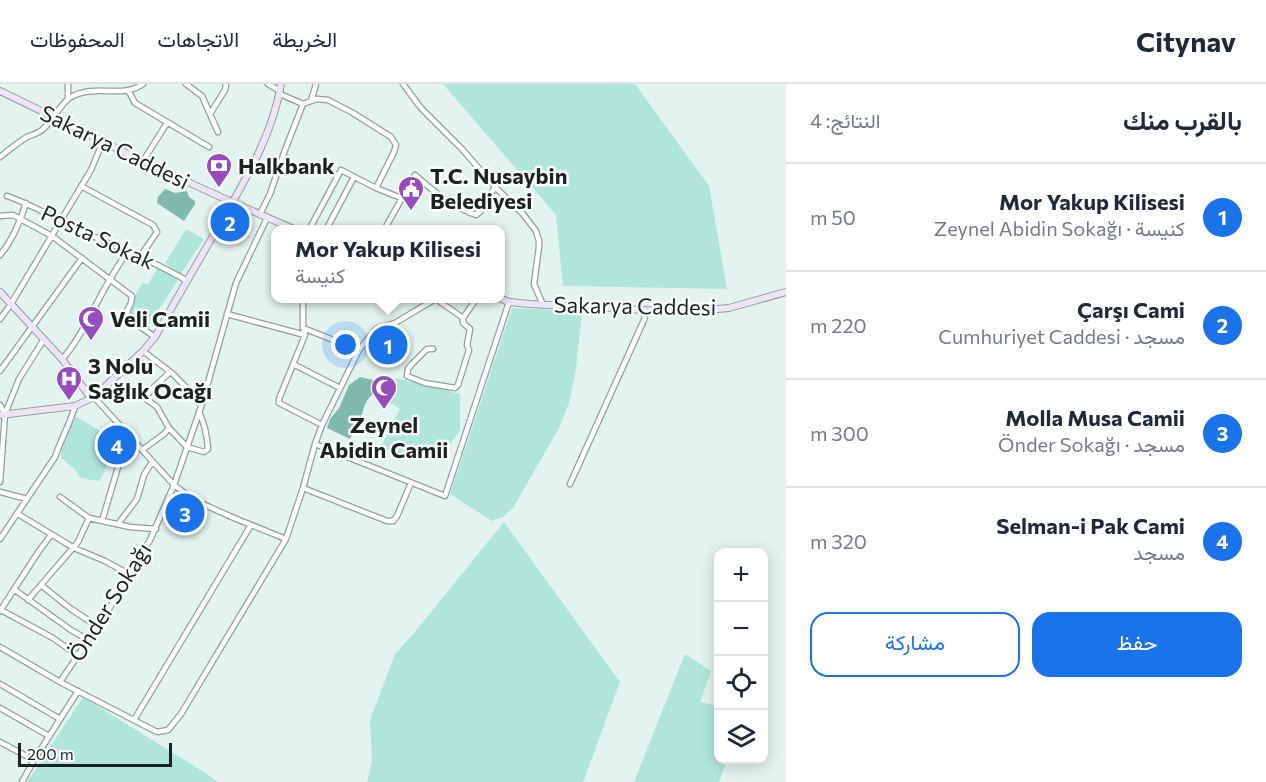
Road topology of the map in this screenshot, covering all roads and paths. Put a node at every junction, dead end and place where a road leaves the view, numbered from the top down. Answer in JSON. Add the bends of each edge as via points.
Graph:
{"nodes":[{"id":1,"x":68,"y":84,"type":"edge"},
{"id":2,"x":143,"y":84,"type":"edge"},
{"id":3,"x":186,"y":84,"type":"edge"},
{"id":4,"x":226,"y":84,"type":"edge"},
{"id":5,"x":268,"y":84,"type":"edge"},
{"id":6,"x":316,"y":84,"type":"edge"},
{"id":7,"x":403,"y":84,"type":"edge"},
{"id":8,"x":128,"y":90,"type":"junction"},
{"id":9,"x":281,"y":90,"type":"edge"},
{"id":10,"x":0,"y":91,"type":"edge"},
{"id":11,"x":68,"y":98,"type":"junction"},
{"id":12,"x":311,"y":101,"type":"junction"},
{"id":13,"x":303,"y":104,"type":"junction"},
{"id":14,"x":210,"y":114,"type":"junction"},
{"id":15,"x":55,"y":116,"type":"junction"},
{"id":16,"x":166,"y":123,"type":"junction"},
{"id":17,"x":218,"y":132,"type":"dead end"},
{"id":18,"x":103,"y":141,"type":"junction"},
{"id":19,"x":209,"y":147,"type":"dead end"},
{"id":20,"x":0,"y":156,"type":"edge"},
{"id":21,"x":143,"y":161,"type":"junction"},
{"id":22,"x":354,"y":177,"type":"junction"},
{"id":23,"x":81,"y":186,"type":"junction"},
{"id":24,"x":495,"y":187,"type":"junction"},
{"id":25,"x":376,"y":188,"type":"junction"},
{"id":26,"x":7,"y":196,"type":"dead end"},
{"id":27,"x":401,"y":198,"type":"junction"},
{"id":28,"x":26,"y":203,"type":"junction"},
{"id":29,"x":232,"y":203,"type":"junction"},
{"id":30,"x":260,"y":214,"type":"junction"},
{"id":31,"x":0,"y":216,"type":"edge"},
{"id":32,"x":267,"y":218,"type":"junction"},
{"id":33,"x":21,"y":219,"type":"junction"},
{"id":34,"x":60,"y":220,"type":"junction"},
{"id":35,"x":284,"y":225,"type":"edge"},
{"id":36,"x":312,"y":225,"type":"edge"},
{"id":37,"x":329,"y":225,"type":"edge"},
{"id":38,"x":387,"y":225,"type":"edge"},
{"id":39,"x":52,"y":236,"type":"junction"},
{"id":40,"x":128,"y":251,"type":"junction"},
{"id":41,"x":0,"y":255,"type":"edge"},
{"id":42,"x":140,"y":257,"type":"junction"},
{"id":43,"x":82,"y":258,"type":"junction"},
{"id":44,"x":110,"y":279,"type":"junction"},
{"id":45,"x":187,"y":281,"type":"junction"},
{"id":46,"x":0,"y":292,"type":"edge"},
{"id":47,"x":786,"y":292,"type":"edge"},
{"id":48,"x":505,"y":300,"type":"edge"},
{"id":49,"x":510,"y":302,"type":"junction"},
{"id":50,"x":303,"y":303,"type":"edge"},
{"id":51,"x":429,"y":303,"type":"edge"},
{"id":52,"x":442,"y":303,"type":"edge"},
{"id":53,"x":474,"y":303,"type":"edge"},
{"id":54,"x":11,"y":304,"type":"junction"},
{"id":55,"x":543,"y":305,"type":"junction"},
{"id":56,"x":646,"y":310,"type":"junction"},
{"id":57,"x":226,"y":314,"type":"junction"},
{"id":58,"x":463,"y":318,"type":"junction"},
{"id":59,"x":0,"y":319,"type":"edge"},
{"id":60,"x":32,"y":325,"type":"junction"},
{"id":61,"x":303,"y":328,"type":"junction"},
{"id":62,"x":305,"y":335,"type":"junction"},
{"id":63,"x":155,"y":337,"type":"junction"},
{"id":64,"x":44,"y":339,"type":"junction"},
{"id":65,"x":433,"y":349,"type":"dead end"},
{"id":66,"x":359,"y":350,"type":"junction"},
{"id":67,"x":143,"y":351,"type":"junction"},
{"id":68,"x":62,"y":359,"type":"junction"},
{"id":69,"x":293,"y":364,"type":"junction"},
{"id":70,"x":0,"y":370,"type":"edge"},
{"id":71,"x":170,"y":372,"type":"junction"},
{"id":72,"x":340,"y":388,"type":"junction"},
{"id":73,"x":94,"y":397,"type":"junction"},
{"id":74,"x":202,"y":404,"type":"junction"},
{"id":75,"x":0,"y":405,"type":"edge"},
{"id":76,"x":75,"y":406,"type":"junction"},
{"id":77,"x":200,"y":411,"type":"junction"},
{"id":78,"x":3,"y":415,"type":"edge"},
{"id":79,"x":322,"y":425,"type":"junction"},
{"id":80,"x":169,"y":428,"type":"junction"},
{"id":81,"x":129,"y":436,"type":"junction"},
{"id":82,"x":315,"y":444,"type":"junction"},
{"id":83,"x":188,"y":447,"type":"junction"},
{"id":84,"x":142,"y":450,"type":"junction"},
{"id":85,"x":152,"y":462,"type":"junction"},
{"id":86,"x":0,"y":482,"type":"edge"},
{"id":87,"x":411,"y":483,"type":"junction"},
{"id":88,"x":570,"y":484,"type":"dead end"},
{"id":89,"x":174,"y":485,"type":"junction"},
{"id":90,"x":303,"y":488,"type":"junction"},
{"id":91,"x":0,"y":492,"type":"edge"},
{"id":92,"x":60,"y":497,"type":"dead end"},
{"id":93,"x":27,"y":499,"type":"junction"},
{"id":94,"x":18,"y":514,"type":"junction"},
{"id":95,"x":89,"y":518,"type":"junction"},
{"id":96,"x":102,"y":521,"type":"junction"},
{"id":97,"x":118,"y":524,"type":"junction"},
{"id":98,"x":251,"y":525,"type":"junction"},
{"id":99,"x":156,"y":529,"type":"junction"},
{"id":100,"x":51,"y":535,"type":"junction"},
{"id":101,"x":286,"y":539,"type":"junction"},
{"id":102,"x":0,"y":540,"type":"edge"},
{"id":103,"x":74,"y":548,"type":"junction"},
{"id":104,"x":129,"y":574,"type":"junction"},
{"id":105,"x":41,"y":585,"type":"junction"},
{"id":106,"x":15,"y":590,"type":"junction"},
{"id":107,"x":28,"y":600,"type":"junction"},
{"id":108,"x":0,"y":611,"type":"edge"},
{"id":109,"x":97,"y":626,"type":"junction"},
{"id":110,"x":88,"y":640,"type":"junction"},
{"id":111,"x":0,"y":647,"type":"edge"},
{"id":112,"x":77,"y":655,"type":"junction"},
{"id":113,"x":60,"y":682,"type":"junction"},
{"id":114,"x":0,"y":684,"type":"edge"},
{"id":115,"x":78,"y":691,"type":"junction"},
{"id":116,"x":0,"y":708,"type":"edge"},
{"id":117,"x":60,"y":719,"type":"junction"},
{"id":118,"x":134,"y":720,"type":"junction"},
{"id":119,"x":49,"y":736,"type":"junction"},
{"id":120,"x":1,"y":743,"type":"edge"},
{"id":121,"x":34,"y":760,"type":"junction"},
{"id":122,"x":22,"y":782,"type":"edge"}],
"edges":[{"from":1,"to":11,"type":"street"},
{"from":2,"to":8,"type":"street"},
{"from":3,"to":14,"type":"street","via":[[202,96]]},
{"from":4,"to":14,"type":"street"},
{"from":5,"to":9,"type":"street"},
{"from":6,"to":12,"type":"street"},
{"from":7,"to":24,"type":"street"},
{"from":8,"to":11,"type":"street","via":[[85,92]]},
{"from":8,"to":16,"type":"street","via":[[135,104]]},
{"from":9,"to":13,"type":"street"},
{"from":9,"to":29,"type":"street","via":[[262,145]]},
{"from":10,"to":15,"type":"street","name":"Sakarya Caddesi"},
{"from":11,"to":15,"type":"street"},
{"from":12,"to":13,"type":"street"},
{"from":12,"to":25,"type":"street","via":[[328,100],[391,137],[396,145],[394,152]]},
{"from":13,"to":30,"type":"street"},
{"from":14,"to":17,"type":"street"},
{"from":15,"to":18,"type":"street","name":"Sakarya Caddesi"},
{"from":15,"to":20,"type":"street","via":[[43,129]]},
{"from":16,"to":19,"type":"street"},
{"from":16,"to":21,"type":"street"},
{"from":18,"to":21,"type":"street","name":"Sakarya Caddesi"},
{"from":18,"to":23,"type":"street"},
{"from":21,"to":29,"type":"street","name":"Sakarya Caddesi"},
{"from":22,"to":25,"type":"street"},
{"from":22,"to":36,"type":"street","via":[[341,170]]},
{"from":22,"to":37,"type":"street"},
{"from":23,"to":34,"type":"street"},
{"from":23,"to":42,"type":"street","via":[[153,225],[157,232]]},
{"from":24,"to":27,"type":"street","via":[[478,214],[448,202],[415,175]]},
{"from":24,"to":55,"type":"street","via":[[538,236],[534,284]]},
{"from":25,"to":27,"type":"street"},
{"from":26,"to":28,"type":"street","name":"Posta Sokak"},
{"from":27,"to":38,"type":"street"},
{"from":28,"to":33,"type":"street"},
{"from":28,"to":34,"type":"street","name":"Posta Sokak"},
{"from":29,"to":30,"type":"street","name":"Sakarya Caddesi"},
{"from":29,"to":45,"type":"street"},
{"from":30,"to":32,"type":"street","name":"Sakarya Caddesi"},
{"from":31,"to":33,"type":"street"},
{"from":32,"to":35,"type":"street","name":"Sakarya Caddesi"},
{"from":32,"to":57,"type":"street","name":"Önder Sokağı"},
{"from":33,"to":39,"type":"street"},
{"from":33,"to":41,"type":"street"},
{"from":34,"to":39,"type":"street"},
{"from":34,"to":40,"type":"street","name":"Posta Sokak"},
{"from":39,"to":43,"type":"street"},
{"from":39,"to":54,"type":"street"},
{"from":40,"to":42,"type":"street","name":"Posta Sokak"},
{"from":40,"to":44,"type":"street"},
{"from":42,"to":45,"type":"street","name":"Posta Sokak"},
{"from":43,"to":44,"type":"street"},
{"from":43,"to":60,"type":"street"},
{"from":44,"to":63,"type":"street","via":[[132,296],[127,311],[129,319]]},
{"from":44,"to":68,"type":"street"},
{"from":45,"to":63,"type":"street"},
{"from":46,"to":54,"type":"street"},
{"from":47,"to":56,"type":"street","name":"Sakarya Caddesi","via":[[715,309]]},
{"from":48,"to":49,"type":"street","name":"Sakarya Caddesi"},
{"from":49,"to":55,"type":"street","name":"Sakarya Caddesi"},
{"from":49,"to":87,"type":"street","via":[[445,496]]},
{"from":50,"to":61,"type":"street"},
{"from":51,"to":66,"type":"street","via":[[376,330]]},
{"from":52,"to":58,"type":"street"},
{"from":53,"to":58,"type":"street"},
{"from":54,"to":59,"type":"street"},
{"from":54,"to":60,"type":"street"},
{"from":55,"to":56,"type":"street","name":"Sakarya Caddesi"},
{"from":56,"to":88,"type":"street"},
{"from":57,"to":62,"type":"street"},
{"from":57,"to":74,"type":"street","name":"Önder Sokağı"},
{"from":58,"to":65,"type":"street","via":[[470,329],[469,350],[455,388],[425,383],[407,375],[412,364]]},
{"from":60,"to":64,"type":"street"},
{"from":60,"to":70,"type":"street"},
{"from":61,"to":62,"type":"street"},
{"from":61,"to":66,"type":"street"},
{"from":62,"to":69,"type":"street"},
{"from":63,"to":67,"type":"street"},
{"from":64,"to":68,"type":"street"},
{"from":64,"to":78,"type":"street","via":[[19,379]]},
{"from":66,"to":72,"type":"street"},
{"from":67,"to":71,"type":"street"},
{"from":67,"to":73,"type":"street"},
{"from":68,"to":73,"type":"street"},
{"from":69,"to":72,"type":"street"},
{"from":69,"to":79,"type":"street","via":[[279,403]]},
{"from":71,"to":74,"type":"street"},
{"from":71,"to":80,"type":"street","via":[[145,397],[157,407]]},
{"from":72,"to":79,"type":"street"},
{"from":73,"to":76,"type":"street"},
{"from":73,"to":81,"type":"street"},
{"from":74,"to":77,"type":"street","name":"Önder Sokağı"},
{"from":75,"to":78,"type":"street"},
{"from":76,"to":78,"type":"street"},
{"from":76,"to":93,"type":"street","via":[[55,457]]},
{"from":77,"to":83,"type":"street","name":"Önder Sokağı"},
{"from":77,"to":83,"type":"street","via":[[206,424],[208,449],[204,452]]},
{"from":78,"to":86,"type":"street"},
{"from":79,"to":82,"type":"street"},
{"from":80,"to":83,"type":"street"},
{"from":80,"to":84,"type":"street"},
{"from":81,"to":84,"type":"street"},
{"from":81,"to":96,"type":"street"},
{"from":82,"to":87,"type":"street"},
{"from":82,"to":90,"type":"street"},
{"from":83,"to":89,"type":"street","name":"Önder Sokağı"},
{"from":84,"to":85,"type":"street"},
{"from":85,"to":89,"type":"street"},
{"from":85,"to":97,"type":"street","via":[[136,499]]},
{"from":87,"to":90,"type":"street","via":[[393,521]]},
{"from":89,"to":98,"type":"street","via":[[194,500]]},
{"from":89,"to":99,"type":"street","name":"Önder Sokağı"},
{"from":90,"to":101,"type":"street"},
{"from":91,"to":93,"type":"street"},
{"from":92,"to":95,"type":"street"},
{"from":93,"to":94,"type":"street"},
{"from":94,"to":100,"type":"street"},
{"from":94,"to":102,"type":"street"},
{"from":95,"to":96,"type":"street"},
{"from":95,"to":103,"type":"street"},
{"from":96,"to":97,"type":"street"},
{"from":97,"to":99,"type":"street"},
{"from":98,"to":101,"type":"street"},
{"from":98,"to":118,"type":"street"},
{"from":99,"to":104,"type":"street","name":"Önder Sokağı"},
{"from":100,"to":103,"type":"street"},
{"from":100,"to":106,"type":"street"},
{"from":101,"to":118,"type":"street","via":[[175,722],[168,730],[157,732]]},
{"from":103,"to":104,"type":"street"},
{"from":103,"to":105,"type":"street"},
{"from":104,"to":109,"type":"street","name":"Önder Sokağı"},
{"from":105,"to":107,"type":"street"},
{"from":105,"to":109,"type":"street"},
{"from":106,"to":107,"type":"street"},
{"from":106,"to":108,"type":"street"},
{"from":107,"to":110,"type":"street"},
{"from":108,"to":112,"type":"street"},
{"from":109,"to":110,"type":"street","name":"Önder Sokağı"},
{"from":110,"to":112,"type":"street","name":"Önder Sokağı"},
{"from":111,"to":113,"type":"street"},
{"from":112,"to":113,"type":"street","name":"Önder Sokağı"},
{"from":113,"to":115,"type":"street"},
{"from":114,"to":117,"type":"street"},
{"from":115,"to":117,"type":"street"},
{"from":115,"to":118,"type":"street"},
{"from":116,"to":119,"type":"street"},
{"from":117,"to":119,"type":"street"},
{"from":119,"to":121,"type":"street"},
{"from":120,"to":121,"type":"street"},
{"from":121,"to":122,"type":"street"}]}
